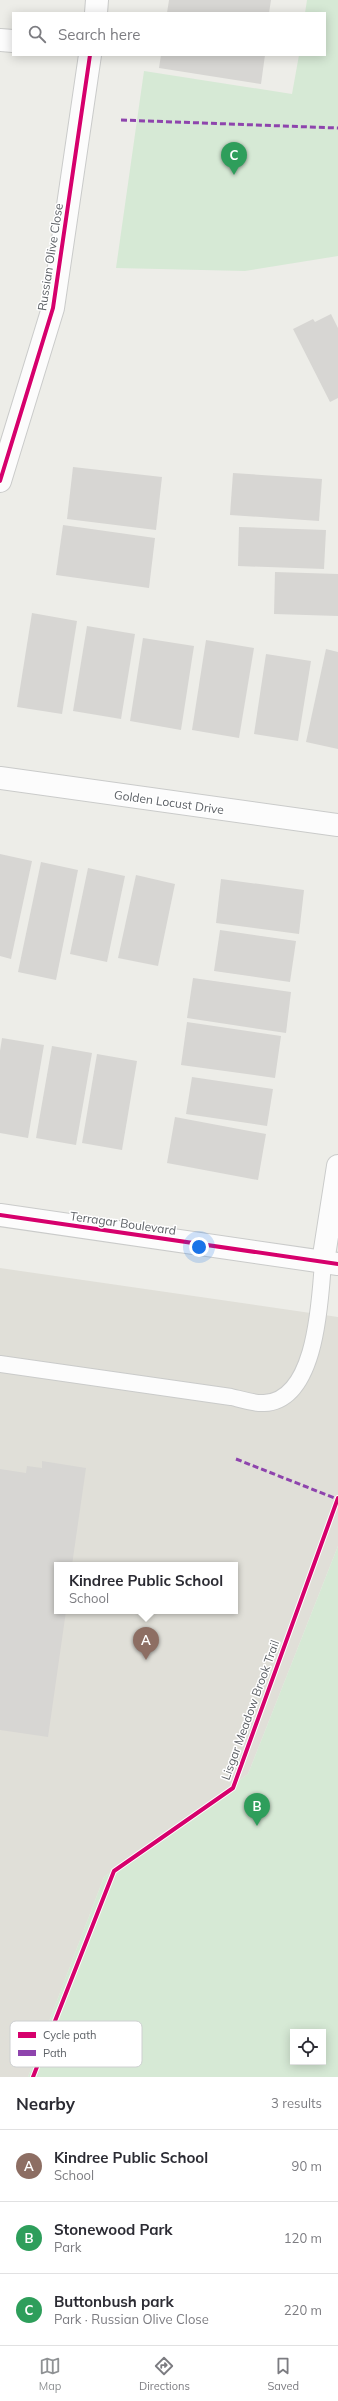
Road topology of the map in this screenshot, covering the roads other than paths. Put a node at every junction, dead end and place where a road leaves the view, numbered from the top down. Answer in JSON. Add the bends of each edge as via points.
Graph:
{"nodes":[{"id":1,"x":97,"y":0,"type":"edge"},
{"id":2,"x":96,"y":12,"type":"edge"},
{"id":3,"x":0,"y":40,"type":"edge"},
{"id":4,"x":12,"y":41,"type":"edge"},
{"id":5,"x":90,"y":56,"type":"edge"},
{"id":6,"x":0,"y":480,"type":"edge"},
{"id":7,"x":0,"y":778,"type":"edge"},
{"id":8,"x":338,"y":826,"type":"edge"},
{"id":9,"x":338,"y":1166,"type":"edge"},
{"id":10,"x":0,"y":1215,"type":"edge"},
{"id":11,"x":331,"y":1263,"type":"edge"},
{"id":12,"x":0,"y":1364,"type":"edge"}],
"edges":[{"from":1,"to":2,"type":"street"},
{"from":3,"to":4,"type":"street"},
{"from":5,"to":6,"type":"street","name":"Russian Olive Close","via":[[53,308]]},
{"from":7,"to":8,"type":"street","name":"Golden Locust Drive"},
{"from":9,"to":11,"type":"street"},
{"from":10,"to":11,"type":"street","name":"Terragar Boulevard"},
{"from":11,"to":12,"type":"lane","via":[[312,1350],[305,1368],[281,1398],[264,1403]]}]}
